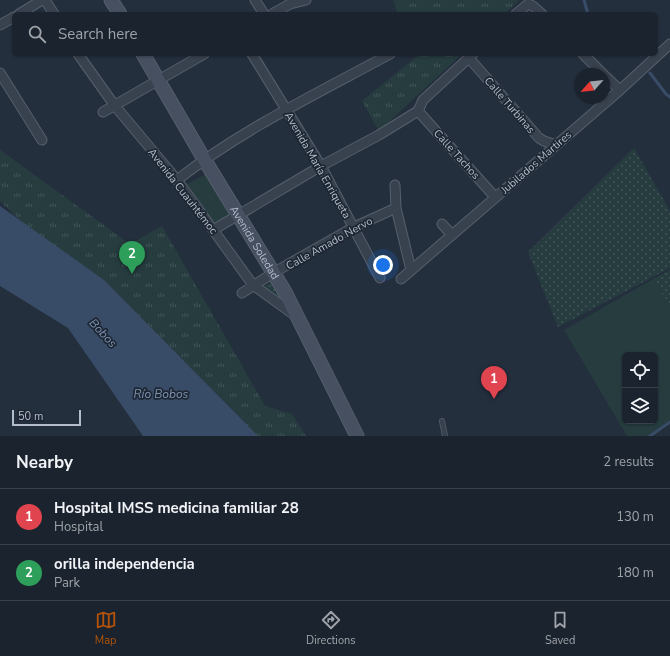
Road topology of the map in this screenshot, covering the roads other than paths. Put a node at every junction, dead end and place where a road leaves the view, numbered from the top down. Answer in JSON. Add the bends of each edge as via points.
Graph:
{"nodes":[{"id":1,"x":44,"y":0,"type":"edge"},
{"id":2,"x":111,"y":0,"type":"edge"},
{"id":3,"x":255,"y":0,"type":"edge"},
{"id":4,"x":306,"y":0,"type":"edge"},
{"id":5,"x":291,"y":2,"type":"edge"},
{"id":6,"x":22,"y":12,"type":"edge"},
{"id":7,"x":53,"y":12,"type":"edge"},
{"id":8,"x":119,"y":12,"type":"edge"},
{"id":9,"x":263,"y":12,"type":"edge"},
{"id":10,"x":275,"y":12,"type":"edge"},
{"id":11,"x":518,"y":12,"type":"edge"},
{"id":12,"x":540,"y":12,"type":"edge"},
{"id":13,"x":12,"y":18,"type":"edge"},
{"id":14,"x":0,"y":25,"type":"edge"},
{"id":15,"x":670,"y":44,"type":"edge"},
{"id":16,"x":658,"y":55,"type":"edge"},
{"id":17,"x":79,"y":56,"type":"edge"},
{"id":18,"x":144,"y":56,"type":"edge"},
{"id":19,"x":201,"y":56,"type":"edge"},
{"id":20,"x":253,"y":56,"type":"edge"},
{"id":21,"x":386,"y":56,"type":"edge"},
{"id":22,"x":471,"y":56,"type":"edge"},
{"id":23,"x":585,"y":56,"type":"edge"},
{"id":24,"x":657,"y":56,"type":"edge"},
{"id":25,"x":598,"y":68,"type":"edge"},
{"id":26,"x":0,"y":73,"type":"edge"},
{"id":27,"x":610,"y":80,"type":"edge"},
{"id":28,"x":159,"y":81,"type":"junction"},
{"id":29,"x":620,"y":90,"type":"junction"},
{"id":30,"x":115,"y":106,"type":"junction"},
{"id":31,"x":287,"y":110,"type":"junction"},
{"id":32,"x":418,"y":111,"type":"junction"},
{"id":33,"x":103,"y":112,"type":"dead end"},
{"id":34,"x":42,"y":140,"type":"dead end"},
{"id":35,"x":556,"y":145,"type":"junction"},
{"id":36,"x":204,"y":158,"type":"junction"},
{"id":37,"x":321,"y":166,"type":"junction"},
{"id":38,"x":176,"y":180,"type":"junction"},
{"id":39,"x":396,"y":185,"type":"dead end"},
{"id":40,"x":496,"y":197,"type":"junction"},
{"id":41,"x":396,"y":208,"type":"junction"},
{"id":42,"x":239,"y":215,"type":"junction"},
{"id":43,"x":442,"y":224,"type":"dead end"},
{"id":44,"x":354,"y":227,"type":"junction"},
{"id":45,"x":213,"y":230,"type":"junction"},
{"id":46,"x":452,"y":235,"type":"junction"},
{"id":47,"x":412,"y":270,"type":"junction"},
{"id":48,"x":273,"y":273,"type":"junction"},
{"id":49,"x":380,"y":278,"type":"dead end"},
{"id":50,"x":401,"y":279,"type":"dead end"},
{"id":51,"x":253,"y":285,"type":"junction"},
{"id":52,"x":242,"y":293,"type":"dead end"},
{"id":53,"x":299,"y":318,"type":"junction"},
{"id":54,"x":442,"y":421,"type":"dead end"},
{"id":55,"x":357,"y":436,"type":"edge"},
{"id":56,"x":445,"y":436,"type":"edge"}],
"edges":[{"from":1,"to":6,"type":"street"},
{"from":1,"to":7,"type":"street"},
{"from":2,"to":8,"type":"main road"},
{"from":3,"to":9,"type":"street"},
{"from":4,"to":5,"type":"street"},
{"from":5,"to":10,"type":"street"},
{"from":11,"to":12,"type":"street","via":[[528,4]]},
{"from":13,"to":14,"type":"street"},
{"from":15,"to":16,"type":"street","name":"Jubilados Martires"},
{"from":17,"to":30,"type":"street","name":"Avenida Cuauhtémoc"},
{"from":18,"to":28,"type":"main road","name":"Avenida Soledad"},
{"from":19,"to":28,"type":"street"},
{"from":20,"to":31,"type":"street","name":"Avenida María Enriqueta"},
{"from":21,"to":31,"type":"street"},
{"from":22,"to":32,"type":"street","via":[[423,100]]},
{"from":22,"to":35,"type":"street","name":"Calle Turbinas","via":[[539,138]]},
{"from":23,"to":25,"type":"street"},
{"from":24,"to":29,"type":"street","name":"Jubilados Martires"},
{"from":26,"to":34,"type":"street"},
{"from":27,"to":29,"type":"street"},
{"from":28,"to":30,"type":"street"},
{"from":28,"to":36,"type":"main road","name":"Avenida Soledad"},
{"from":29,"to":35,"type":"street","name":"Jubilados Martires"},
{"from":30,"to":33,"type":"street"},
{"from":30,"to":38,"type":"street","name":"Avenida Cuauhtémoc"},
{"from":31,"to":36,"type":"street"},
{"from":31,"to":37,"type":"street","name":"Avenida María Enriqueta"},
{"from":32,"to":37,"type":"street","via":[[379,136]]},
{"from":32,"to":40,"type":"street","name":"Calle Tachos"},
{"from":35,"to":40,"type":"street","name":"Jubilados Martires"},
{"from":36,"to":38,"type":"street"},
{"from":36,"to":42,"type":"main road","name":"Avenida Soledad"},
{"from":37,"to":42,"type":"street"},
{"from":37,"to":44,"type":"street","name":"Avenida María Enriqueta"},
{"from":38,"to":45,"type":"street","name":"Avenida Cuauhtémoc"},
{"from":39,"to":41,"type":"street"},
{"from":40,"to":46,"type":"street","name":"Jubilados Martires"},
{"from":41,"to":44,"type":"street","name":"Calle Amado Nervo"},
{"from":41,"to":47,"type":"street"},
{"from":42,"to":45,"type":"street"},
{"from":42,"to":48,"type":"main road","name":"Avenida Soledad"},
{"from":43,"to":46,"type":"street"},
{"from":44,"to":48,"type":"street","name":"Calle Amado Nervo"},
{"from":44,"to":49,"type":"street","name":"Avenida María Enriqueta"},
{"from":45,"to":51,"type":"street","name":"Avenida Cuauhtémoc"},
{"from":46,"to":47,"type":"street","name":"Jubilados Martires"},
{"from":47,"to":50,"type":"street","name":"Jubilados Martires"},
{"from":48,"to":51,"type":"street","name":"Calle Amado Nervo"},
{"from":48,"to":53,"type":"main road","name":"Avenida Soledad"},
{"from":51,"to":52,"type":"street","name":"Calle Amado Nervo"},
{"from":51,"to":53,"type":"street","name":"Avenida Cuauhtémoc"},
{"from":53,"to":55,"type":"main road","name":"Avenida Soledad"},
{"from":54,"to":56,"type":"lane"}]}
